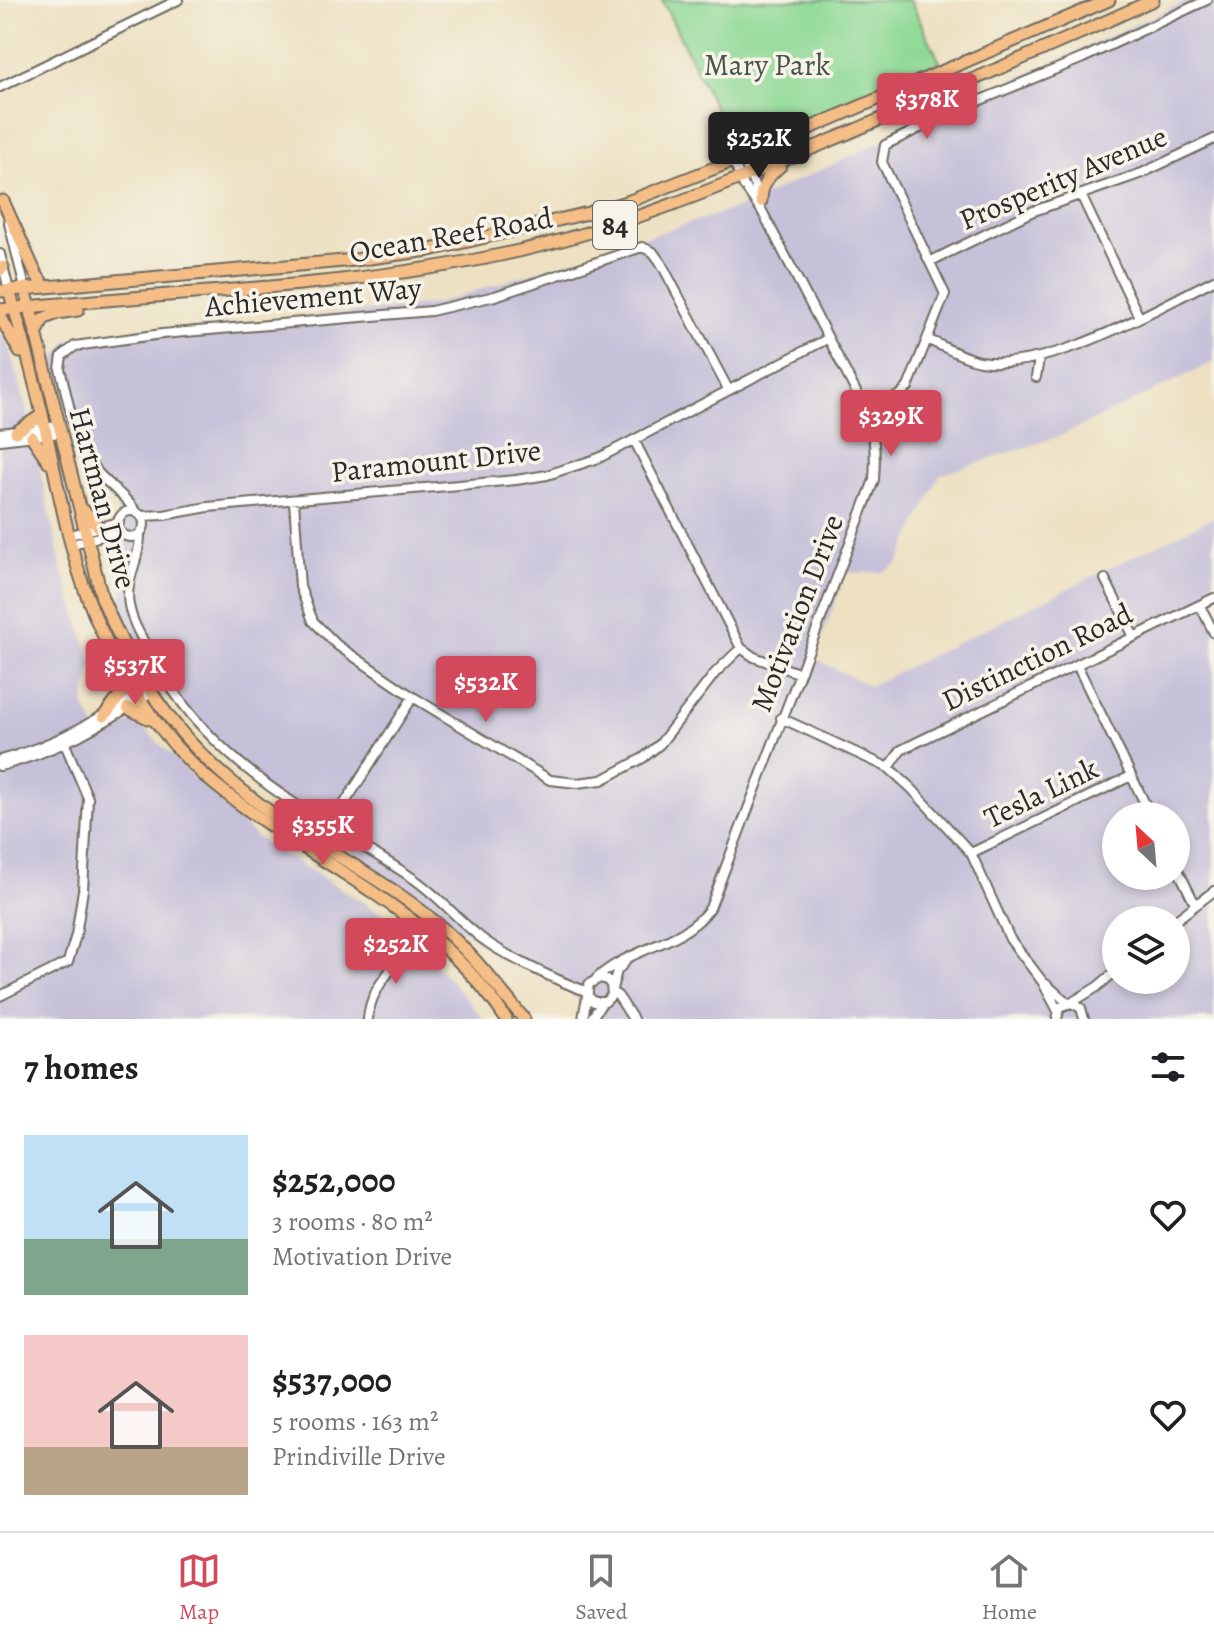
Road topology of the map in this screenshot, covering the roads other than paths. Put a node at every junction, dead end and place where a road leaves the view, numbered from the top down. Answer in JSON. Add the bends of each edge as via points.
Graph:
{"nodes":[{"id":1,"x":178,"y":0,"type":"edge"},
{"id":2,"x":1109,"y":0,"type":"edge"},
{"id":3,"x":1153,"y":0,"type":"edge"},
{"id":4,"x":1207,"y":0,"type":"edge"},
{"id":5,"x":0,"y":87,"type":"edge"},
{"id":6,"x":1214,"y":139,"type":"edge"},
{"id":7,"x":797,"y":155,"type":"junction"},
{"id":8,"x":738,"y":160,"type":"junction"},
{"id":9,"x":744,"y":177,"type":"junction"},
{"id":10,"x":1081,"y":195,"type":"junction"},
{"id":11,"x":2,"y":197,"type":"edge"},
{"id":12,"x":762,"y":206,"type":"junction"},
{"id":13,"x":0,"y":254,"type":"edge"},
{"id":14,"x":931,"y":261,"type":"junction"},
{"id":15,"x":2,"y":269,"type":"edge"},
{"id":16,"x":1214,"y":280,"type":"edge"},
{"id":17,"x":45,"y":287,"type":"junction"},
{"id":18,"x":25,"y":288,"type":"junction"},
{"id":19,"x":4,"y":290,"type":"edge"},
{"id":20,"x":169,"y":296,"type":"junction"},
{"id":21,"x":29,"y":306,"type":"junction"},
{"id":22,"x":14,"y":308,"type":"junction"},
{"id":23,"x":0,"y":310,"type":"edge"},
{"id":24,"x":0,"y":316,"type":"edge"},
{"id":25,"x":1139,"y":317,"type":"junction"},
{"id":26,"x":36,"y":335,"type":"junction"},
{"id":27,"x":827,"y":339,"type":"junction"},
{"id":28,"x":929,"y":340,"type":"junction"},
{"id":29,"x":1039,"y":359,"type":"junction"},
{"id":30,"x":1036,"y":377,"type":"dead end"},
{"id":31,"x":728,"y":389,"type":"junction"},
{"id":32,"x":36,"y":390,"type":"junction"},
{"id":33,"x":866,"y":413,"type":"junction"},
{"id":34,"x":42,"y":415,"type":"junction"},
{"id":35,"x":60,"y":430,"type":"junction"},
{"id":36,"x":16,"y":432,"type":"junction"},
{"id":37,"x":46,"y":432,"type":"junction"},
{"id":38,"x":0,"y":433,"type":"edge"},
{"id":39,"x":32,"y":437,"type":"junction"},
{"id":40,"x":0,"y":440,"type":"edge"},
{"id":41,"x":634,"y":440,"type":"junction"},
{"id":42,"x":54,"y":474,"type":"junction"},
{"id":43,"x":118,"y":491,"type":"junction"},
{"id":44,"x":294,"y":501,"type":"junction"},
{"id":45,"x":78,"y":503,"type":"junction"},
{"id":46,"x":139,"y":514,"type":"junction"},
{"id":47,"x":164,"y":515,"type":"junction"},
{"id":48,"x":120,"y":523,"type":"junction"},
{"id":49,"x":99,"y":527,"type":"junction"},
{"id":50,"x":141,"y":532,"type":"junction"},
{"id":51,"x":87,"y":536,"type":"junction"},
{"id":52,"x":130,"y":537,"type":"junction"},
{"id":53,"x":71,"y":540,"type":"junction"},
{"id":54,"x":135,"y":558,"type":"junction"},
{"id":55,"x":1105,"y":579,"type":"dead end"},
{"id":56,"x":1214,"y":598,"type":"edge"},
{"id":57,"x":1200,"y":605,"type":"junction"},
{"id":58,"x":1214,"y":633,"type":"edge"},
{"id":59,"x":1134,"y":637,"type":"junction"},
{"id":60,"x":741,"y":648,"type":"junction"},
{"id":61,"x":1077,"y":665,"type":"junction"},
{"id":62,"x":798,"y":673,"type":"junction"},
{"id":63,"x":128,"y":679,"type":"junction"},
{"id":64,"x":144,"y":693,"type":"junction"},
{"id":65,"x":413,"y":697,"type":"junction"},
{"id":66,"x":128,"y":708,"type":"junction"},
{"id":67,"x":104,"y":716,"type":"junction"},
{"id":68,"x":781,"y":718,"type":"junction"},
{"id":69,"x":158,"y":723,"type":"junction"},
{"id":70,"x":63,"y":740,"type":"junction"},
{"id":71,"x":0,"y":760,"type":"edge"},
{"id":72,"x":0,"y":766,"type":"edge"},
{"id":73,"x":889,"y":768,"type":"junction"},
{"id":74,"x":1131,"y":776,"type":"junction"},
{"id":75,"x":1144,"y":802,"type":"edge"},
{"id":76,"x":330,"y":826,"type":"junction"},
{"id":77,"x":971,"y":853,"type":"junction"},
{"id":78,"x":1188,"y":890,"type":"edge"},
{"id":79,"x":1214,"y":891,"type":"edge"},
{"id":80,"x":1195,"y":904,"type":"junction"},
{"id":81,"x":1190,"y":908,"type":"edge"},
{"id":82,"x":412,"y":919,"type":"junction"},
{"id":83,"x":408,"y":948,"type":"junction"},
{"id":84,"x":446,"y":948,"type":"junction"},
{"id":85,"x":632,"y":956,"type":"junction"},
{"id":86,"x":562,"y":980,"type":"junction"},
{"id":87,"x":594,"y":980,"type":"junction"},
{"id":88,"x":1042,"y":981,"type":"junction"},
{"id":89,"x":1102,"y":983,"type":"edge"},
{"id":90,"x":1097,"y":987,"type":"junction"},
{"id":91,"x":612,"y":990,"type":"junction"},
{"id":92,"x":588,"y":994,"type":"junction"},
{"id":93,"x":0,"y":996,"type":"edge"},
{"id":94,"x":603,"y":1002,"type":"junction"},
{"id":95,"x":1070,"y":1003,"type":"junction"},
{"id":96,"x":1057,"y":1015,"type":"edge"},
{"id":97,"x":631,"y":1016,"type":"edge"},
{"id":98,"x":1085,"y":1016,"type":"edge"},
{"id":99,"x":368,"y":1019,"type":"edge"},
{"id":100,"x":506,"y":1019,"type":"edge"},
{"id":101,"x":524,"y":1019,"type":"edge"},
{"id":102,"x":583,"y":1019,"type":"edge"},
{"id":103,"x":591,"y":1019,"type":"edge"}],
"edges":[{"from":1,"to":5,"type":"street"},
{"from":2,"to":8,"type":"main road","name":"Ocean Reef Road","number":"84"},
{"from":3,"to":7,"type":"main road","name":"Ocean Reef Road","number":"84"},
{"from":4,"to":14,"type":"street","via":[[885,145],[882,162]]},
{"from":6,"to":10,"type":"street","name":"Prosperity Avenue"},
{"from":7,"to":9,"type":"main road","name":"Ocean Reef Road","number":"84"},
{"from":7,"to":12,"type":"main road","via":[[767,178]]},
{"from":8,"to":9,"type":"street","name":"Motivation Drive"},
{"from":8,"to":17,"type":"main road","name":"Ocean Reef Road","number":"84","via":[[588,213],[430,250]]},
{"from":9,"to":12,"type":"street","name":"Motivation Drive"},
{"from":9,"to":20,"type":"main road","name":"Ocean Reef Road","number":"84","via":[[647,215],[507,254],[418,271]]},
{"from":10,"to":14,"type":"street","name":"Prosperity Avenue","via":[[1031,212]]},
{"from":10,"to":25,"type":"street"},
{"from":11,"to":17,"type":"main road"},
{"from":11,"to":18,"type":"street"},
{"from":12,"to":27,"type":"street","name":"Motivation Drive"},
{"from":13,"to":15,"type":"street"},
{"from":14,"to":28,"type":"street","via":[[945,294]]},
{"from":15,"to":19,"type":"street"},
{"from":16,"to":25,"type":"street"},
{"from":17,"to":18,"type":"main road","name":"Ocean Reef Road","number":"84"},
{"from":18,"to":19,"type":"main road","name":"Ocean Reef Road","number":"84"},
{"from":18,"to":21,"type":"main road","name":"Hartman Drive"},
{"from":19,"to":22,"type":"main road","name":"Hartman Drive"},
{"from":20,"to":21,"type":"main road","name":"Ocean Reef Road","number":"84"},
{"from":20,"to":26,"type":"main road","via":[[57,313],[43,319]]},
{"from":21,"to":22,"type":"main road","name":"Ocean Reef Road","number":"84"},
{"from":21,"to":26,"type":"main road","name":"Hartman Drive"},
{"from":22,"to":23,"type":"main road","name":"Ocean Reef Road","number":"84"},
{"from":22,"to":32,"type":"main road","name":"Hartman Drive"},
{"from":24,"to":32,"type":"main road"},
{"from":25,"to":29,"type":"street"},
{"from":26,"to":35,"type":"main road","name":"Hartman Drive"},
{"from":27,"to":31,"type":"street","name":"Paramount Drive"},
{"from":27,"to":33,"type":"street","name":"Motivation Drive"},
{"from":28,"to":29,"type":"street","via":[[979,361]]},
{"from":28,"to":33,"type":"street","via":[[908,387],[890,405]]},
{"from":29,"to":30,"type":"street"},
{"from":31,"to":41,"type":"street","name":"Paramount Drive"},
{"from":31,"to":43,"type":"street","name":"Achievement Way","via":[[661,263],[642,247],[495,296],[431,311],[75,346],[62,356],[60,369],[84,452]]},
{"from":32,"to":34,"type":"main road","name":"Hartman Drive"},
{"from":33,"to":62,"type":"street","name":"Motivation Drive","via":[[876,447],[874,480]]},
{"from":34,"to":36,"type":"main road"},
{"from":34,"to":37,"type":"main road","name":"Hartman Drive"},
{"from":35,"to":37,"type":"street"},
{"from":35,"to":45,"type":"main road","name":"Hartman Drive"},
{"from":36,"to":37,"type":"street"},
{"from":36,"to":38,"type":"street"},
{"from":37,"to":39,"type":"street"},
{"from":37,"to":42,"type":"main road","name":"Hartman Drive"},
{"from":39,"to":40,"type":"street"},
{"from":39,"to":42,"type":"main road"},
{"from":41,"to":44,"type":"street","name":"Paramount Drive","via":[[547,475]]},
{"from":41,"to":60,"type":"street"},
{"from":42,"to":53,"type":"main road","name":"Hartman Drive"},
{"from":43,"to":46,"type":"street","name":"Achievement Way"},
{"from":43,"to":48,"type":"street"},
{"from":44,"to":47,"type":"street","name":"Paramount Drive"},
{"from":44,"to":65,"type":"street","via":[[300,587],[313,621],[337,645]]},
{"from":45,"to":49,"type":"main road"},
{"from":45,"to":51,"type":"main road","name":"Hartman Drive"},
{"from":46,"to":47,"type":"street","name":"Paramount Drive"},
{"from":46,"to":48,"type":"street","name":"Paramount Drive","via":[[127,512]]},
{"from":46,"to":50,"type":"street"},
{"from":47,"to":50,"type":"street","name":"Paramount Drive"},
{"from":48,"to":49,"type":"street"},
{"from":48,"to":51,"type":"street"},
{"from":48,"to":52,"type":"street"},
{"from":49,"to":51,"type":"street"},
{"from":50,"to":52,"type":"street","name":"Paramount Drive"},
{"from":50,"to":54,"type":"street"},
{"from":51,"to":53,"type":"street"},
{"from":51,"to":64,"type":"main road","name":"Hartman Drive","via":[[102,598]]},
{"from":52,"to":54,"type":"street"},
{"from":53,"to":63,"type":"main road","name":"Hartman Drive","via":[[89,602]]},
{"from":54,"to":76,"type":"street","via":[[129,604],[176,697],[228,755]]},
{"from":55,"to":59,"type":"street"},
{"from":56,"to":57,"type":"street","name":"Distinction Road"},
{"from":57,"to":58,"type":"street"},
{"from":57,"to":59,"type":"street","name":"Distinction Road"},
{"from":59,"to":61,"type":"street","name":"Distinction Road"},
{"from":60,"to":62,"type":"street"},
{"from":60,"to":65,"type":"street","via":[[660,744],[602,780],[550,780]]},
{"from":61,"to":73,"type":"street","name":"Distinction Road","via":[[901,750]]},
{"from":61,"to":74,"type":"street"},
{"from":62,"to":68,"type":"street","name":"Motivation Drive"},
{"from":63,"to":64,"type":"main road","name":"Hartman Drive"},
{"from":63,"to":67,"type":"main road"},
{"from":64,"to":66,"type":"street"},
{"from":64,"to":67,"type":"street"},
{"from":64,"to":69,"type":"main road","name":"Hartman Drive"},
{"from":64,"to":101,"type":"main road","name":"Hartman Drive","via":[[233,786],[420,910],[452,937]]},
{"from":65,"to":76,"type":"street"},
{"from":66,"to":69,"type":"main road"},
{"from":66,"to":70,"type":"street"},
{"from":67,"to":70,"type":"street"},
{"from":68,"to":73,"type":"street"},
{"from":68,"to":85,"type":"street","name":"Motivation Drive","via":[[710,908],[688,930]]},
{"from":69,"to":82,"type":"main road","name":"Hartman Drive","via":[[203,774],[248,811]]},
{"from":70,"to":71,"type":"street"},
{"from":70,"to":72,"type":"street"},
{"from":70,"to":93,"type":"street","via":[[88,798],[76,935],[68,962]]},
{"from":73,"to":77,"type":"street"},
{"from":74,"to":75,"type":"street"},
{"from":74,"to":77,"type":"street","name":"Tesla Link"},
{"from":76,"to":86,"type":"street","via":[[433,893],[482,938]]},
{"from":77,"to":88,"type":"street","via":[[1010,939]]},
{"from":78,"to":80,"type":"street"},
{"from":79,"to":80,"type":"street"},
{"from":80,"to":81,"type":"street"},
{"from":82,"to":83,"type":"street"},
{"from":82,"to":84,"type":"main road","name":"Hartman Drive"},
{"from":83,"to":84,"type":"street","via":[[430,943]]},
{"from":83,"to":99,"type":"street","via":[[373,993]]},
{"from":84,"to":100,"type":"main road","name":"Hartman Drive"},
{"from":85,"to":87,"type":"street","name":"Motivation Drive"},
{"from":85,"to":91,"type":"street","via":[[617,971]]},
{"from":86,"to":87,"type":"street"},
{"from":86,"to":92,"type":"street"},
{"from":87,"to":91,"type":"street","via":[[607,980]]},
{"from":87,"to":92,"type":"street"},
{"from":88,"to":95,"type":"street"},
{"from":88,"to":96,"type":"street"},
{"from":89,"to":90,"type":"street"},
{"from":90,"to":95,"type":"street"},
{"from":90,"to":98,"type":"street"},
{"from":91,"to":94,"type":"street"},
{"from":91,"to":97,"type":"street"},
{"from":92,"to":94,"type":"street","via":[[594,1002]]},
{"from":92,"to":102,"type":"street"},
{"from":94,"to":97,"type":"street"},
{"from":94,"to":103,"type":"street"},
{"from":95,"to":96,"type":"street"},
{"from":95,"to":98,"type":"street"}]}
